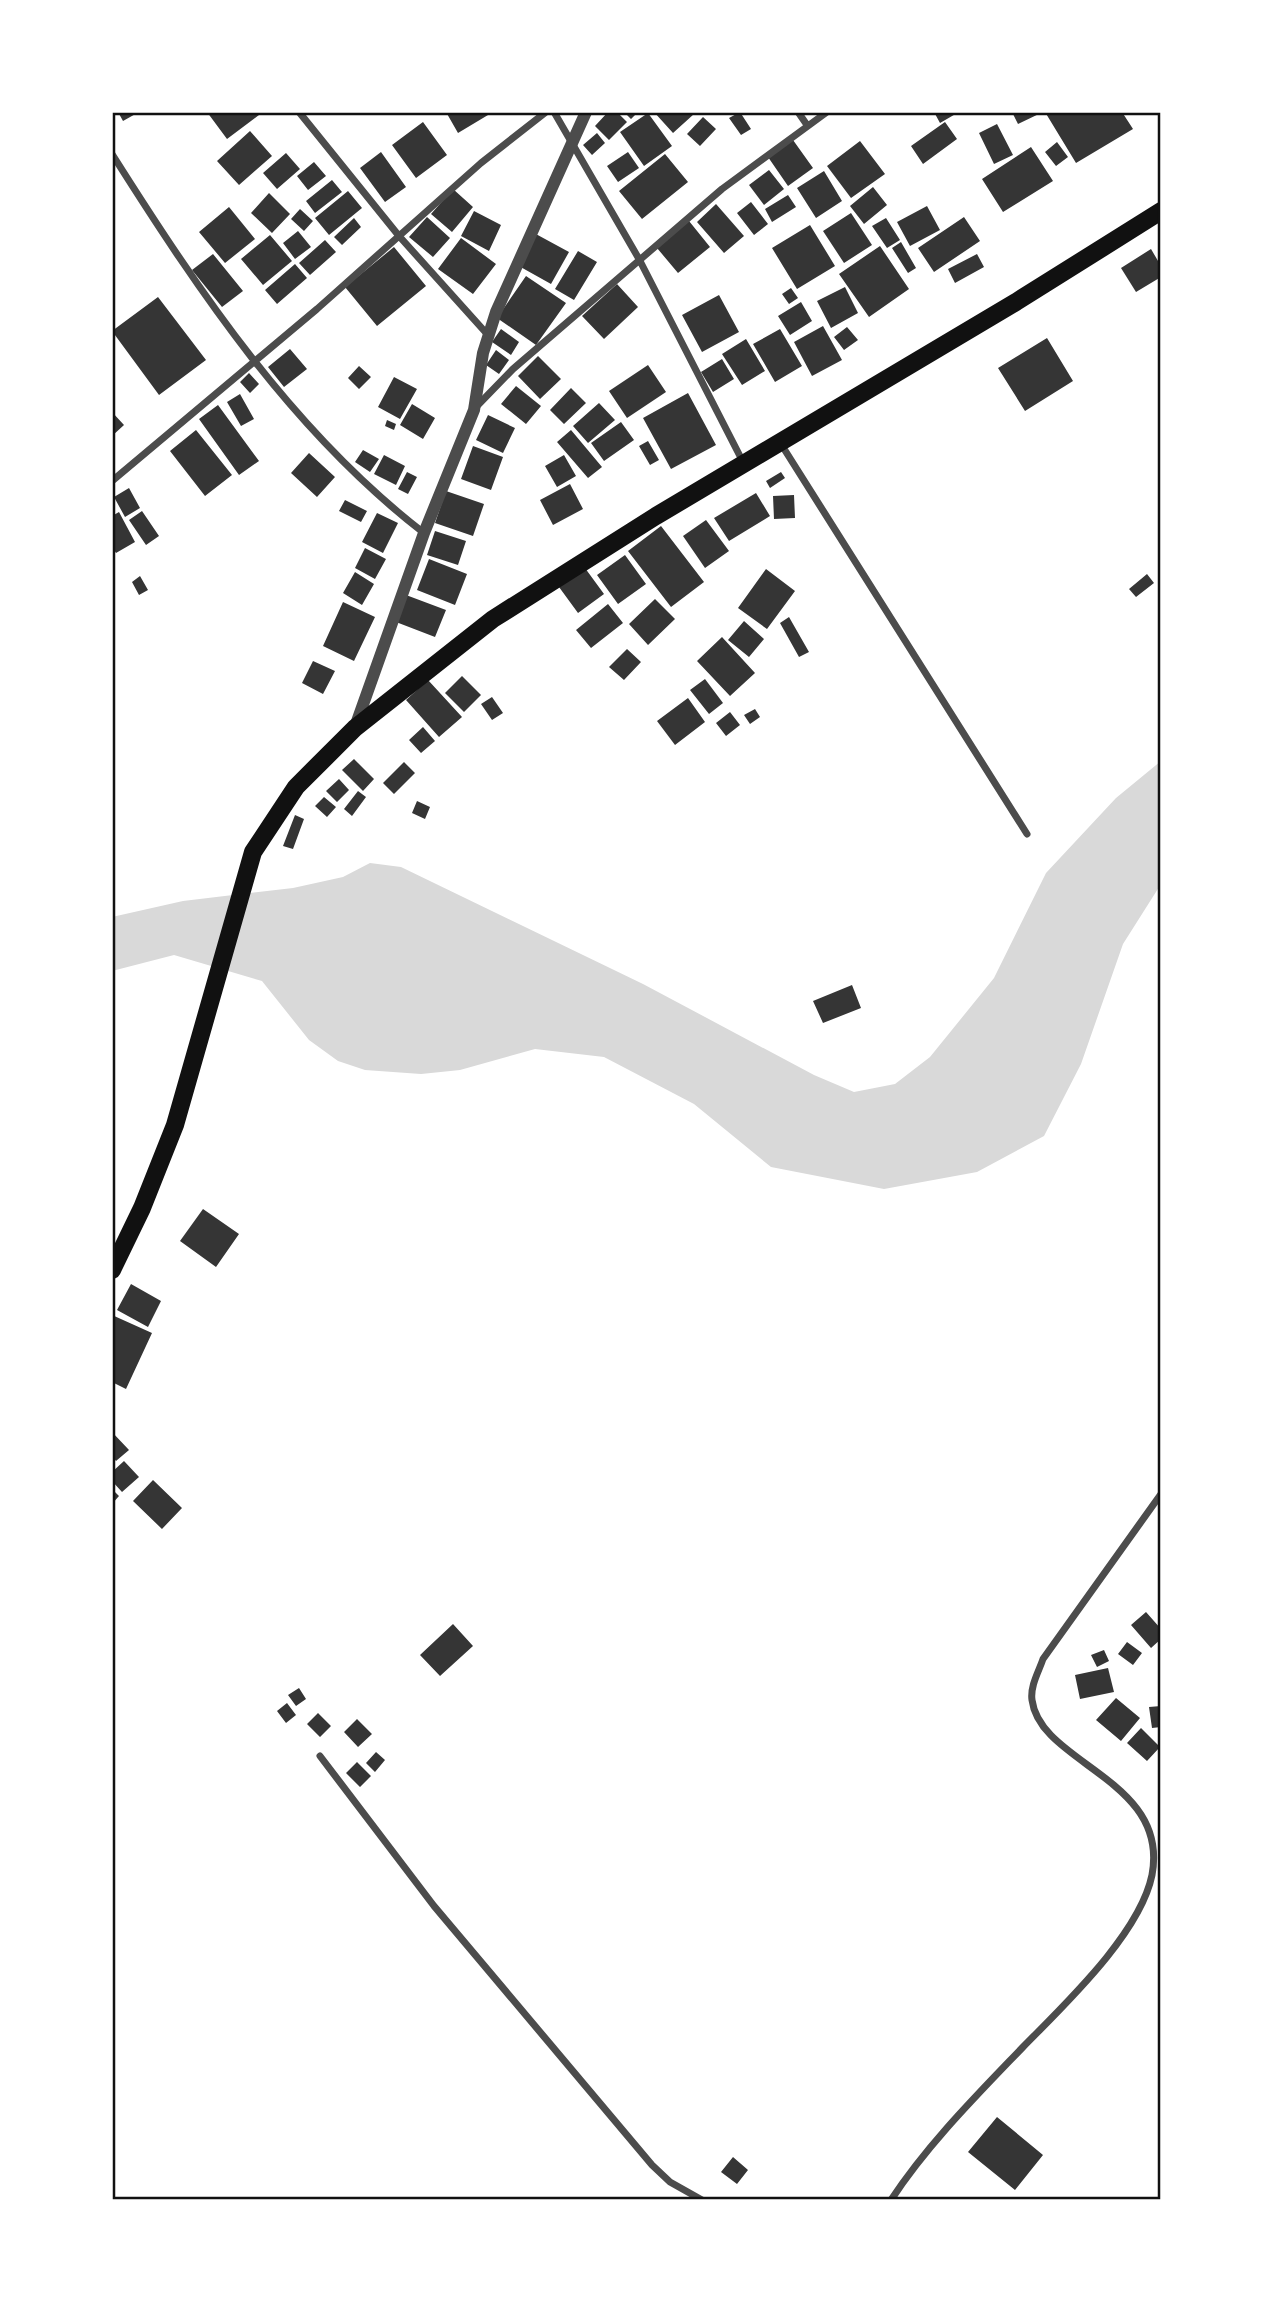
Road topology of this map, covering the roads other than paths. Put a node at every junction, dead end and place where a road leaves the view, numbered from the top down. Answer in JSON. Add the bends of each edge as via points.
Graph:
{"nodes":[{"id":1,"x":299,"y":112,"type":"edge"},
{"id":2,"x":546,"y":112,"type":"edge"},
{"id":3,"x":554,"y":112,"type":"edge"},
{"id":4,"x":586,"y":112,"type":"edge"},
{"id":5,"x":798,"y":112,"type":"edge"},
{"id":6,"x":827,"y":112,"type":"edge"},
{"id":7,"x":807,"y":125,"type":"junction"},
{"id":8,"x":572,"y":144,"type":"junction"},
{"id":9,"x":112,"y":154,"type":"edge"},
{"id":10,"x":1161,"y":211,"type":"edge"},
{"id":11,"x":399,"y":236,"type":"junction"},
{"id":12,"x":639,"y":259,"type":"junction"},
{"id":13,"x":488,"y":335,"type":"junction"},
{"id":14,"x":254,"y":360,"type":"junction"},
{"id":15,"x":474,"y":410,"type":"junction"},
{"id":16,"x":780,"y":443,"type":"junction"},
{"id":17,"x":744,"y":464,"type":"junction"},
{"id":18,"x":112,"y":481,"type":"edge"},
{"id":19,"x":425,"y":533,"type":"junction"},
{"id":20,"x":355,"y":728,"type":"junction"},
{"id":21,"x":1027,"y":834,"type":"dead end"},
{"id":22,"x":112,"y":1270,"type":"edge"},
{"id":23,"x":1161,"y":1494,"type":"edge"},
{"id":24,"x":320,"y":1756,"type":"dead end"},
{"id":25,"x":702,"y":2200,"type":"edge"},
{"id":26,"x":891,"y":2200,"type":"edge"}],
"edges":[{"from":1,"to":11,"type":"street"},
{"from":2,"to":11,"type":"street"},
{"from":3,"to":8,"type":"street"},
{"from":4,"to":8,"type":"street"},
{"from":5,"to":7,"type":"street"},
{"from":6,"to":7,"type":"street"},
{"from":7,"to":12,"type":"street"},
{"from":8,"to":12,"type":"street"},
{"from":8,"to":13,"type":"street"},
{"from":9,"to":14,"type":"street","via":[[186,270]]},
{"from":10,"to":16,"type":"highway"},
{"from":11,"to":13,"type":"street"},
{"from":11,"to":14,"type":"street"},
{"from":12,"to":15,"type":"street","via":[[513,369]]},
{"from":12,"to":17,"type":"street"},
{"from":13,"to":15,"type":"street"},
{"from":14,"to":18,"type":"street"},
{"from":14,"to":19,"type":"street","via":[[348,468]]},
{"from":15,"to":19,"type":"street"},
{"from":16,"to":17,"type":"highway"},
{"from":16,"to":21,"type":"street"},
{"from":17,"to":20,"type":"highway","via":[[493,619]]},
{"from":19,"to":20,"type":"street"},
{"from":20,"to":22,"type":"highway","via":[[296,787],[253,852],[175,1125]]},
{"from":23,"to":26,"type":"street","via":[[1043,1659],[1032,1700],[1038,1718],[1055,1738],[1138,1809],[1152,1851],[1152,1874],[1144,1897],[1093,1974],[970,2103]]},
{"from":24,"to":25,"type":"street","via":[[434,1906],[652,2165],[670,2182]]}]}
